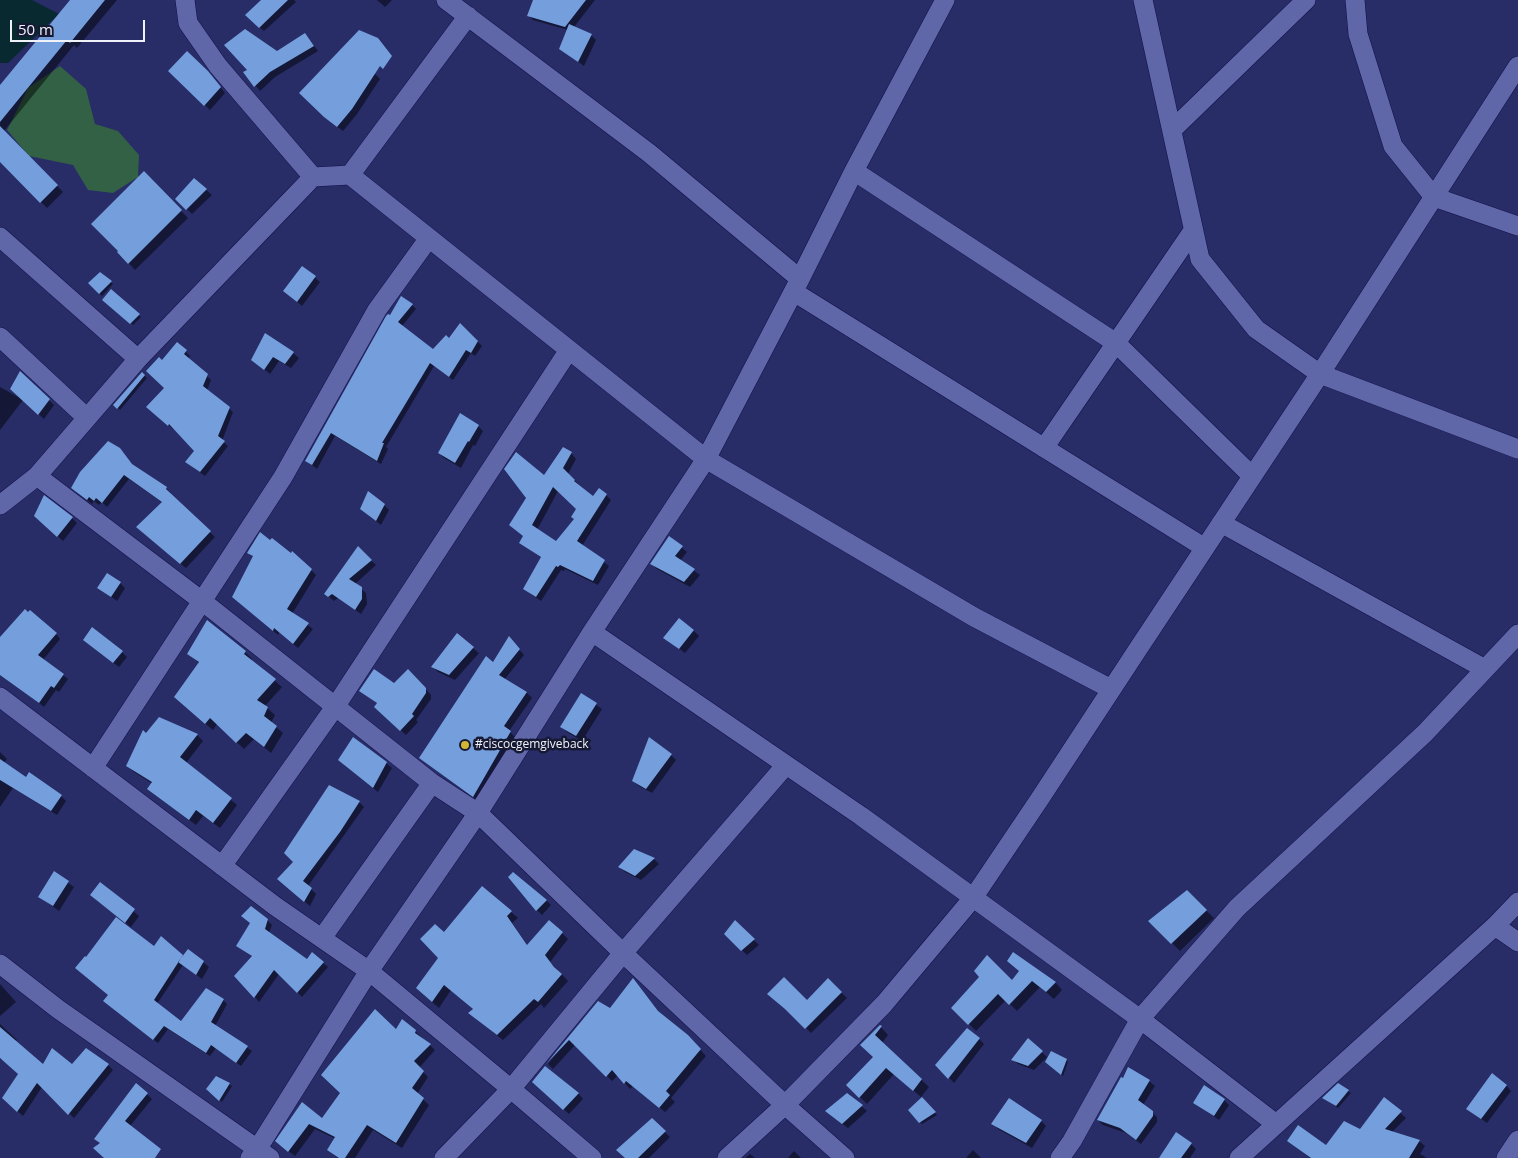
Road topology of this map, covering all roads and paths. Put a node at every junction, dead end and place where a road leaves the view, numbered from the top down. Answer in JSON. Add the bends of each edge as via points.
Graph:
{"nodes":[{"id":1,"x":186,"y":0,"type":"edge"},
{"id":2,"x":945,"y":0,"type":"edge"},
{"id":3,"x":1143,"y":0,"type":"edge"},
{"id":4,"x":1306,"y":0,"type":"edge"},
{"id":5,"x":1355,"y":0,"type":"edge"},
{"id":6,"x":458,"y":6,"type":"edge"},
{"id":7,"x":1518,"y":66,"type":"edge"},
{"id":8,"x":1172,"y":130,"type":"junction"},
{"id":9,"x":854,"y":171,"type":"junction"},
{"id":10,"x":350,"y":175,"type":"junction"},
{"id":11,"x":313,"y":177,"type":"junction"},
{"id":12,"x":1434,"y":197,"type":"junction"},
{"id":13,"x":1518,"y":226,"type":"edge"},
{"id":14,"x":1192,"y":232,"type":"junction"},
{"id":15,"x":0,"y":237,"type":"edge"},
{"id":16,"x":429,"y":238,"type":"junction"},
{"id":17,"x":797,"y":286,"type":"junction"},
{"id":18,"x":0,"y":337,"type":"edge"},
{"id":19,"x":1116,"y":344,"type":"junction"},
{"id":20,"x":569,"y":350,"type":"junction"},
{"id":21,"x":138,"y":359,"type":"junction"},
{"id":22,"x":1320,"y":374,"type":"junction"},
{"id":23,"x":87,"y":418,"type":"junction"},
{"id":24,"x":1044,"y":448,"type":"junction"},
{"id":25,"x":1518,"y":449,"type":"edge"},
{"id":26,"x":706,"y":459,"type":"junction"},
{"id":27,"x":37,"y":476,"type":"junction"},
{"id":28,"x":1252,"y":476,"type":"junction"},
{"id":29,"x":0,"y":505,"type":"edge"},
{"id":30,"x":1221,"y":523,"type":"junction"},
{"id":31,"x":1205,"y":548,"type":"junction"},
{"id":32,"x":202,"y":601,"type":"junction"},
{"id":33,"x":592,"y":632,"type":"junction"},
{"id":34,"x":1518,"y":634,"type":"edge"},
{"id":35,"x":1485,"y":669,"type":"junction"},
{"id":36,"x":1111,"y":689,"type":"junction"},
{"id":37,"x":1,"y":699,"type":"edge"},
{"id":38,"x":336,"y":707,"type":"junction"},
{"id":39,"x":786,"y":765,"type":"junction"},
{"id":40,"x":93,"y":768,"type":"junction"},
{"id":41,"x":432,"y":783,"type":"junction"},
{"id":42,"x":478,"y":813,"type":"junction"},
{"id":43,"x":222,"y":866,"type":"junction"},
{"id":44,"x":973,"y":898,"type":"junction"},
{"id":45,"x":1518,"y":902,"type":"edge"},
{"id":46,"x":1495,"y":926,"type":"junction"},
{"id":47,"x":322,"y":938,"type":"junction"},
{"id":48,"x":1518,"y":942,"type":"edge"},
{"id":49,"x":623,"y":953,"type":"junction"},
{"id":50,"x":0,"y":964,"type":"edge"},
{"id":51,"x":369,"y":971,"type":"junction"},
{"id":52,"x":1140,"y":1019,"type":"junction"},
{"id":53,"x":511,"y":1088,"type":"junction"},
{"id":54,"x":785,"y":1105,"type":"junction"},
{"id":55,"x":1276,"y":1124,"type":"junction"},
{"id":56,"x":1518,"y":1140,"type":"edge"},
{"id":57,"x":259,"y":1155,"type":"edge"},
{"id":58,"x":444,"y":1158,"type":"edge"},
{"id":59,"x":592,"y":1158,"type":"edge"},
{"id":60,"x":727,"y":1158,"type":"edge"},
{"id":61,"x":844,"y":1158,"type":"edge"},
{"id":62,"x":1060,"y":1158,"type":"edge"},
{"id":63,"x":1239,"y":1158,"type":"edge"},
{"id":64,"x":1506,"y":1158,"type":"edge"}],
"edges":[{"from":1,"to":11,"type":"street","via":[[188,23],[218,66]]},
{"from":2,"to":9,"type":"street"},
{"from":3,"to":8,"type":"street"},
{"from":4,"to":8,"type":"street"},
{"from":5,"to":12,"type":"street","via":[[1358,34],[1393,146]]},
{"from":6,"to":10,"type":"street"},
{"from":6,"to":17,"type":"street","via":[[649,153]]},
{"from":7,"to":12,"type":"street"},
{"from":8,"to":14,"type":"street"},
{"from":9,"to":17,"type":"street"},
{"from":9,"to":19,"type":"street"},
{"from":10,"to":11,"type":"street"},
{"from":10,"to":16,"type":"street"},
{"from":11,"to":21,"type":"street"},
{"from":12,"to":13,"type":"street"},
{"from":12,"to":22,"type":"street"},
{"from":14,"to":19,"type":"street"},
{"from":14,"to":22,"type":"street","via":[[1200,260],[1256,329]]},
{"from":15,"to":21,"type":"street"},
{"from":16,"to":20,"type":"street"},
{"from":16,"to":32,"type":"street","via":[[377,310],[283,478]]},
{"from":17,"to":24,"type":"street"},
{"from":17,"to":26,"type":"street"},
{"from":18,"to":23,"type":"street"},
{"from":19,"to":24,"type":"street"},
{"from":19,"to":28,"type":"street"},
{"from":20,"to":26,"type":"street"},
{"from":20,"to":38,"type":"street"},
{"from":21,"to":23,"type":"street"},
{"from":22,"to":25,"type":"street"},
{"from":22,"to":28,"type":"street"},
{"from":23,"to":27,"type":"street"},
{"from":24,"to":31,"type":"street"},
{"from":26,"to":33,"type":"street"},
{"from":26,"to":36,"type":"street","via":[[974,617]]},
{"from":27,"to":29,"type":"street"},
{"from":27,"to":32,"type":"street"},
{"from":28,"to":30,"type":"street"},
{"from":30,"to":31,"type":"street"},
{"from":30,"to":35,"type":"street"},
{"from":31,"to":36,"type":"street"},
{"from":32,"to":38,"type":"street"},
{"from":32,"to":40,"type":"street"},
{"from":33,"to":39,"type":"street"},
{"from":33,"to":42,"type":"street"},
{"from":34,"to":35,"type":"street"},
{"from":35,"to":52,"type":"street","via":[[1425,733],[1237,908]]},
{"from":36,"to":44,"type":"street"},
{"from":37,"to":40,"type":"street"},
{"from":38,"to":41,"type":"street"},
{"from":38,"to":43,"type":"street"},
{"from":39,"to":44,"type":"street"},
{"from":39,"to":49,"type":"street"},
{"from":40,"to":43,"type":"street"},
{"from":41,"to":42,"type":"street"},
{"from":41,"to":47,"type":"street"},
{"from":42,"to":49,"type":"street"},
{"from":42,"to":51,"type":"street"},
{"from":43,"to":47,"type":"street"},
{"from":44,"to":52,"type":"street"},
{"from":44,"to":54,"type":"street","via":[[884,1004]]},
{"from":45,"to":46,"type":"street"},
{"from":46,"to":48,"type":"street"},
{"from":46,"to":55,"type":"street"},
{"from":47,"to":51,"type":"street"},
{"from":49,"to":53,"type":"street"},
{"from":49,"to":54,"type":"street"},
{"from":50,"to":57,"type":"street"},
{"from":51,"to":53,"type":"street"},
{"from":51,"to":57,"type":"street"},
{"from":52,"to":55,"type":"street"},
{"from":52,"to":62,"type":"street"},
{"from":53,"to":58,"type":"street"},
{"from":53,"to":59,"type":"street"},
{"from":54,"to":60,"type":"street"},
{"from":54,"to":61,"type":"street"},
{"from":55,"to":63,"type":"street"},
{"from":56,"to":64,"type":"street"}]}
